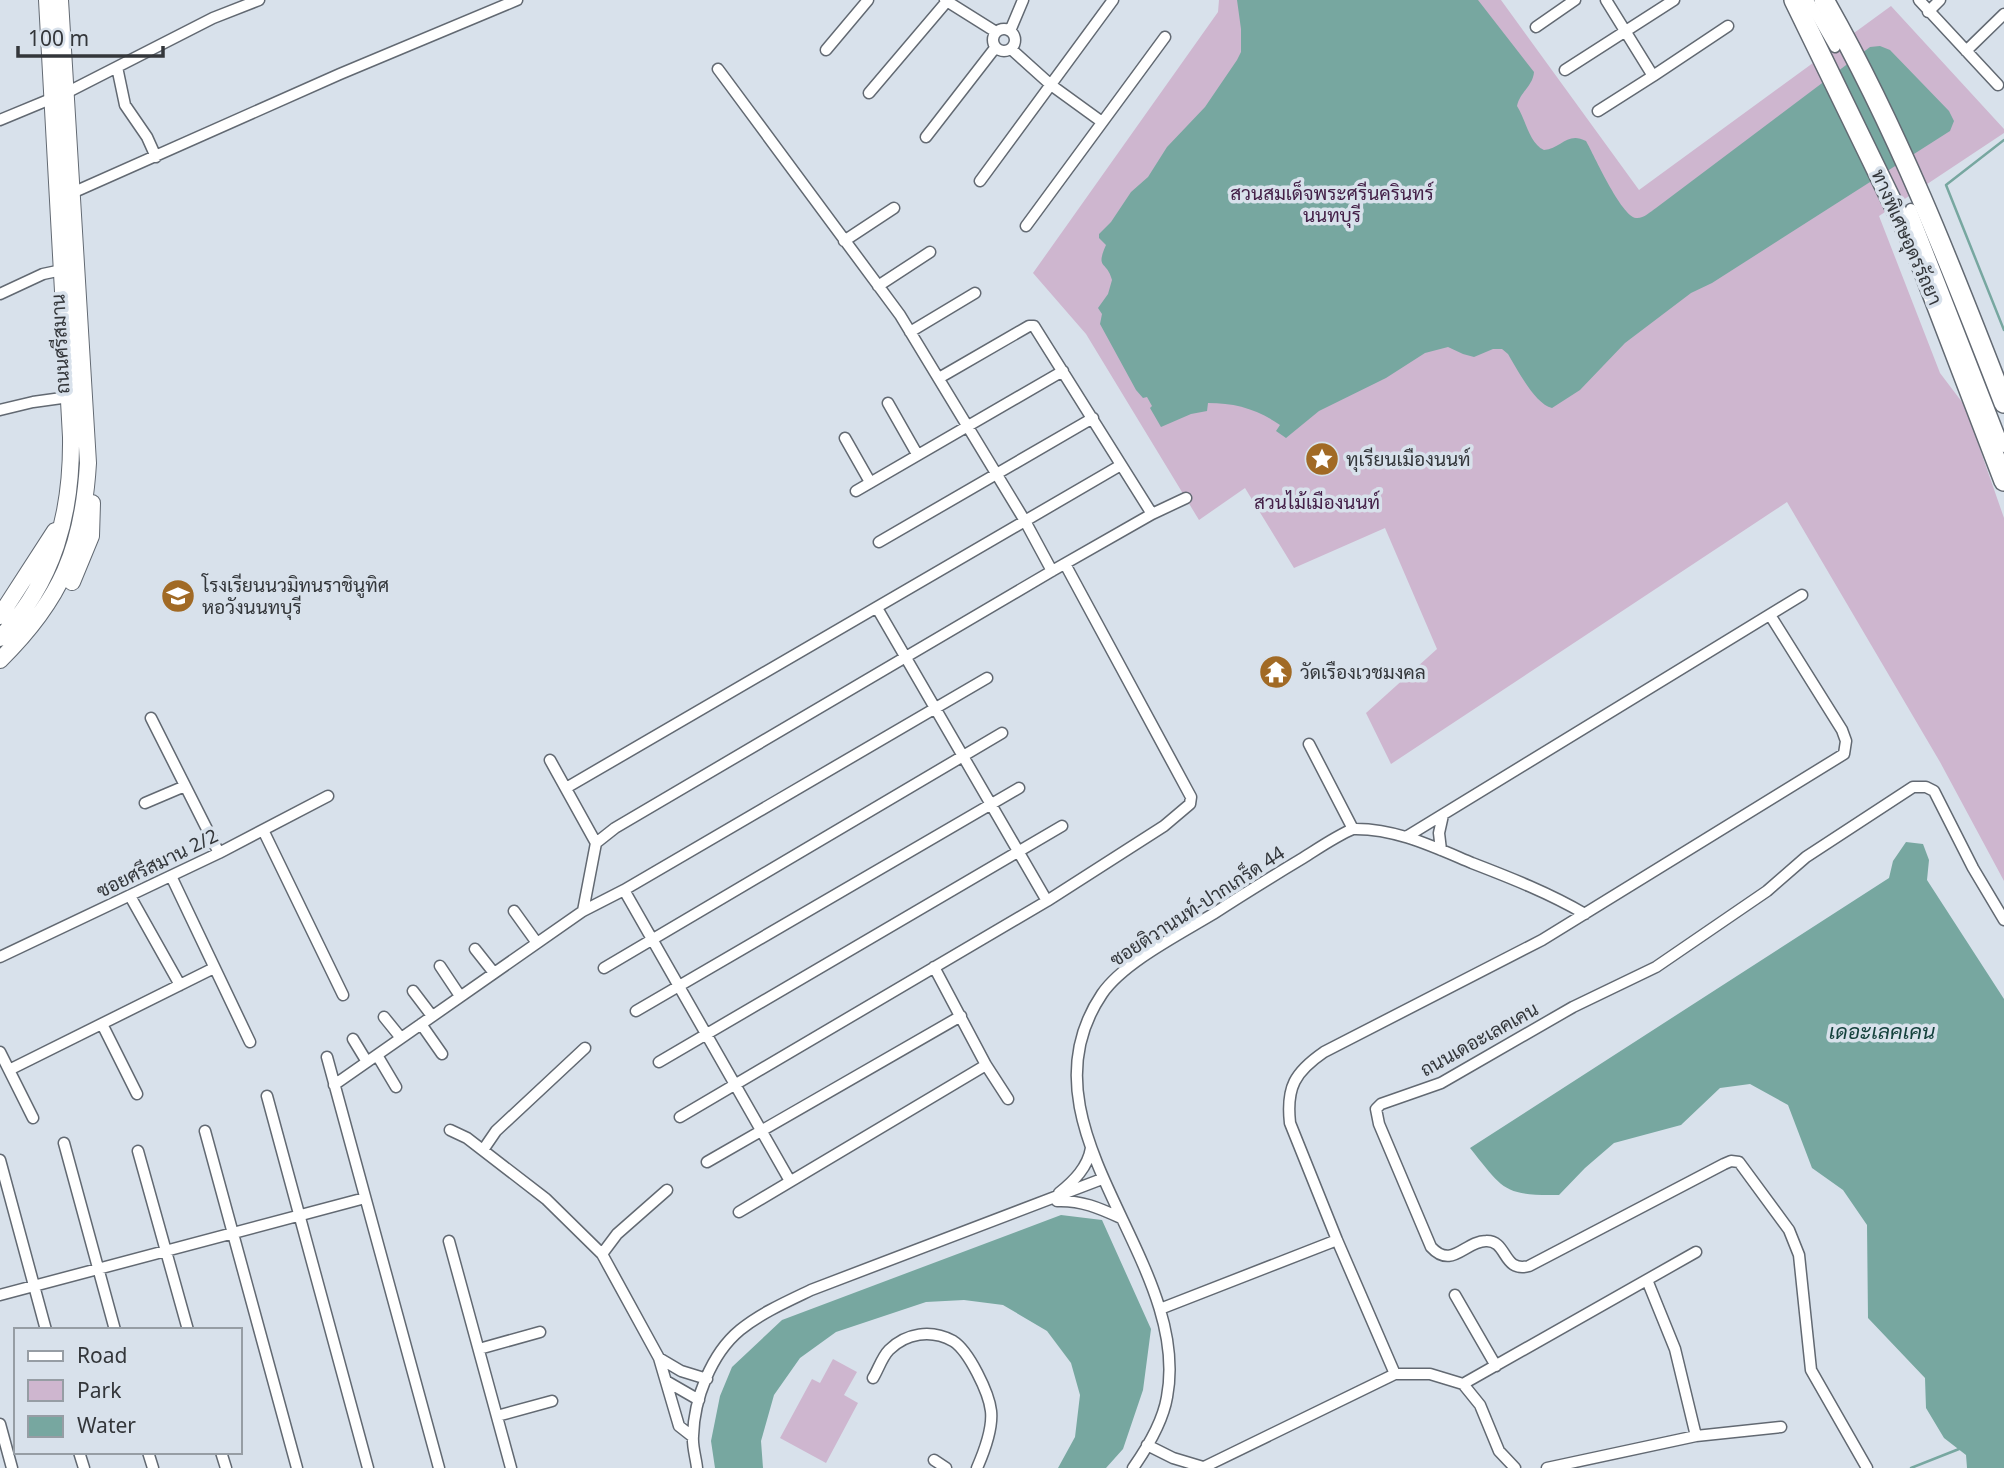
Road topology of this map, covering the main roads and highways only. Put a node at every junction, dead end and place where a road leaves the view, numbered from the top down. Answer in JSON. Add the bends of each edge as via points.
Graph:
{"nodes":[{"id":1,"x":47,"y":0,"type":"edge"},
{"id":2,"x":60,"y":0,"type":"edge"},
{"id":3,"x":1794,"y":0,"type":"edge"},
{"id":4,"x":1827,"y":4,"type":"edge"},
{"id":5,"x":59,"y":95,"type":"junction"},
{"id":6,"x":2004,"y":403,"type":"edge"},
{"id":7,"x":2004,"y":481,"type":"edge"},
{"id":8,"x":66,"y":511,"type":"junction"},
{"id":9,"x":0,"y":616,"type":"edge"},
{"id":10,"x":0,"y":638,"type":"edge"},
{"id":11,"x":0,"y":660,"type":"edge"}],
"edges":[{"from":1,"to":5,"type":"main road","name":"ถนนศรีสมาน"},
{"from":2,"to":5,"type":"main road","name":"ถนนศรีสมาน"},
{"from":3,"to":7,"type":"highway","name":"ทางพิเศษอุดรรัถยา","via":[[1915,249]]},
{"from":4,"to":6,"type":"highway","name":"ทางพิเศษอุดรรัถยา","via":[[1938,234]]},
{"from":5,"to":8,"type":"main road","name":"ถนนศรีสมาน","via":[[71,459]]},
{"from":5,"to":11,"type":"main road","name":"ถนนศรีสมาน","via":[[72,193],[93,508],[91,536],[65,592]]},
{"from":8,"to":9,"type":"main road"},
{"from":8,"to":10,"type":"main road","name":"ถนนศรีสมาน","via":[[43,579]]}]}
